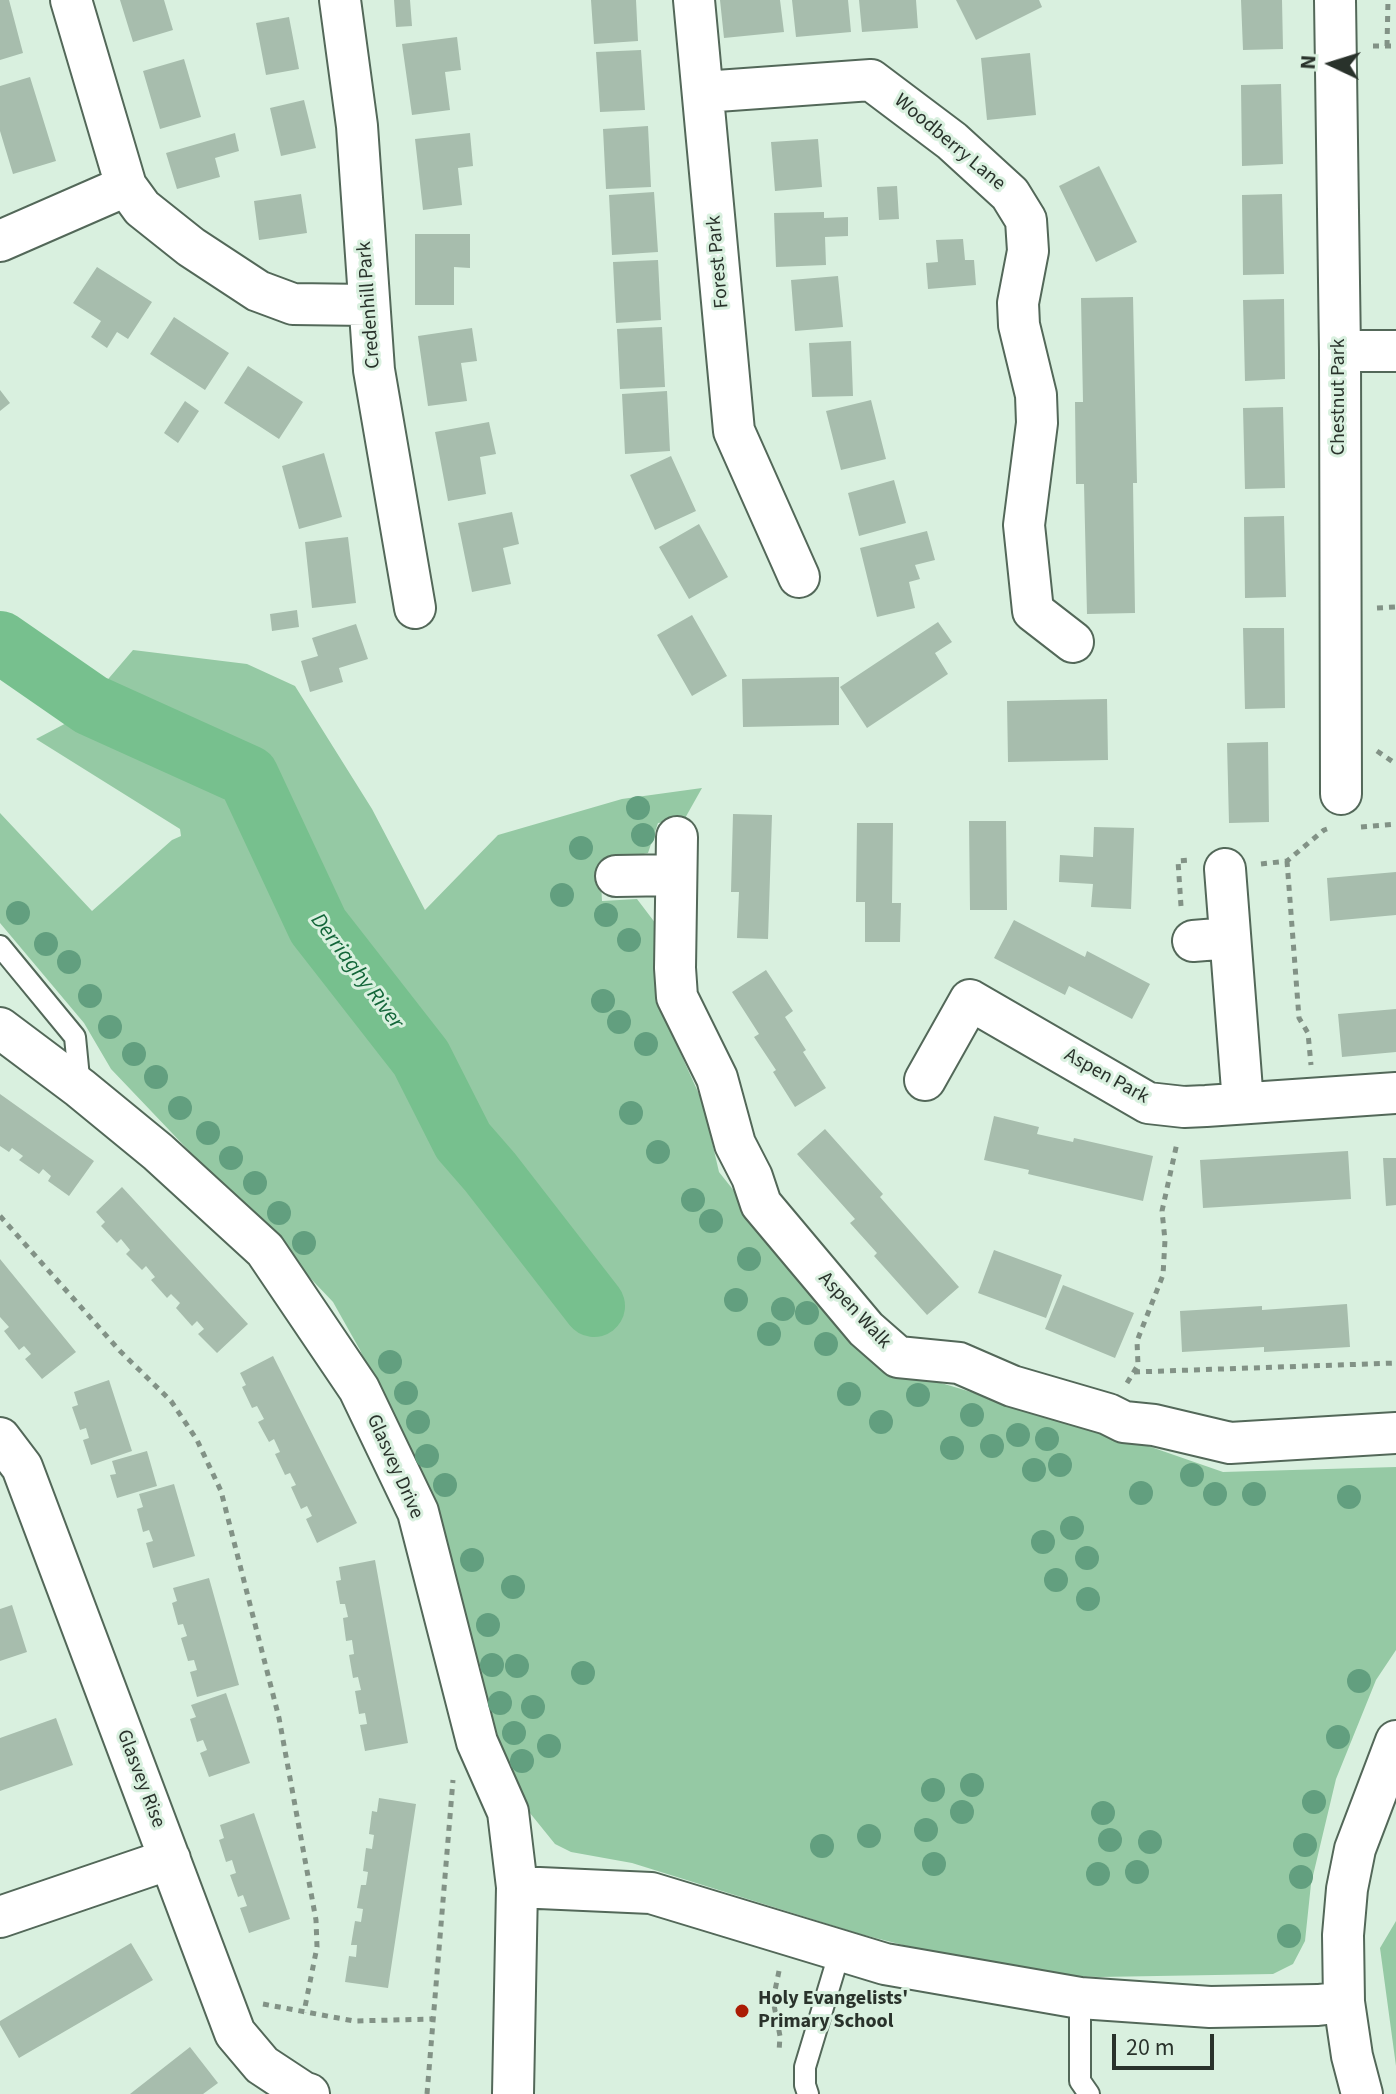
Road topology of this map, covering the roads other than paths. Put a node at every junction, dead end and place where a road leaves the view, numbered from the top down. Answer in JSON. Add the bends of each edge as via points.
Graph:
{"nodes":[{"id":1,"x":71,"y":0,"type":"edge"},
{"id":2,"x":340,"y":0,"type":"edge"},
{"id":3,"x":694,"y":0,"type":"edge"},
{"id":4,"x":1335,"y":0,"type":"edge"},
{"id":5,"x":703,"y":92,"type":"junction"},
{"id":6,"x":126,"y":186,"type":"junction"},
{"id":7,"x":0,"y":241,"type":"edge"},
{"id":8,"x":368,"y":305,"type":"junction"},
{"id":9,"x":1340,"y":351,"type":"junction"},
{"id":10,"x":1396,"y":351,"type":"edge"},
{"id":11,"x":799,"y":577,"type":"dead end"},
{"id":12,"x":415,"y":608,"type":"dead end"},
{"id":13,"x":1073,"y":642,"type":"dead end"},
{"id":14,"x":1341,"y":794,"type":"dead end"},
{"id":15,"x":1225,"y":869,"type":"dead end"},
{"id":16,"x":616,"y":876,"type":"dead end"},
{"id":17,"x":0,"y":946,"type":"edge"},
{"id":18,"x":0,"y":1028,"type":"edge"},
{"id":19,"x":925,"y":1080,"type":"dead end"},
{"id":20,"x":80,"y":1088,"type":"junction"},
{"id":21,"x":1396,"y":1093,"type":"edge"},
{"id":22,"x":1243,"y":1103,"type":"junction"},
{"id":23,"x":1396,"y":1433,"type":"edge"},
{"id":24,"x":7,"y":1463,"type":"edge"},
{"id":25,"x":1396,"y":1741,"type":"edge"},
{"id":26,"x":170,"y":1859,"type":"junction"},
{"id":27,"x":517,"y":1887,"type":"junction"},
{"id":28,"x":0,"y":1917,"type":"edge"},
{"id":29,"x":840,"y":1951,"type":"junction"},
{"id":30,"x":1080,"y":1998,"type":"junction"},
{"id":31,"x":1344,"y":2002,"type":"junction"},
{"id":32,"x":305,"y":2093,"type":"edge"},
{"id":33,"x":513,"y":2094,"type":"edge"},
{"id":34,"x":808,"y":2094,"type":"edge"},
{"id":35,"x":1089,"y":2094,"type":"edge"},
{"id":36,"x":1362,"y":2094,"type":"edge"}],
"edges":[{"from":1,"to":6,"type":"street"},
{"from":2,"to":8,"type":"street","name":"Credenhill Park","via":[[357,126]]},
{"from":3,"to":5,"type":"street","name":"Forest Park"},
{"from":4,"to":9,"type":"street","name":"Chestnut Park"},
{"from":5,"to":11,"type":"street","name":"Forest Park","via":[[734,431],[787,509]]},
{"from":5,"to":13,"type":"street","name":"Woodberry Lane","via":[[871,80],[952,141],[1010,194],[1026,220],[1028,251],[1019,325],[1036,395],[1024,525],[1033,611]]},
{"from":6,"to":7,"type":"street"},
{"from":6,"to":8,"type":"street","via":[[142,208],[191,247],[258,291],[293,304]]},
{"from":8,"to":12,"type":"street","name":"Credenhill Park","via":[[374,370]]},
{"from":9,"to":10,"type":"street"},
{"from":9,"to":14,"type":"street","name":"Chestnut Park"},
{"from":15,"to":22,"type":"street","via":[[1212,940]]},
{"from":16,"to":23,"type":"street","name":"Aspen Walk","via":[[676,856],[677,997],[717,1078],[735,1144],[761,1204],[866,1329],[898,1357],[959,1363],[1124,1422],[1230,1443]]},
{"from":17,"to":20,"type":"lane","via":[[75,1037]]},
{"from":18,"to":20,"type":"street","name":"Glasvey Drive"},
{"from":19,"to":22,"type":"street","name":"Aspen Park","via":[[970,1000],[1148,1103]]},
{"from":20,"to":27,"type":"street","name":"Glasvey Drive","via":[[265,1250],[359,1389],[418,1512],[477,1742],[508,1812]]},
{"from":21,"to":22,"type":"street","name":"Aspen Park"},
{"from":24,"to":26,"type":"street","name":"Glasvey Rise"},
{"from":25,"to":31,"type":"street","via":[[1355,1849],[1347,1889]]},
{"from":26,"to":28,"type":"street"},
{"from":26,"to":32,"type":"street","name":"Glasvey Rise","via":[[235,2033],[262,2065]]},
{"from":27,"to":29,"type":"street","via":[[651,1893]]},
{"from":27,"to":33,"type":"street","name":"Glasvey Drive"},
{"from":29,"to":30,"type":"street","via":[[885,1964]]},
{"from":29,"to":34,"type":"lane","via":[[805,2067]]},
{"from":30,"to":31,"type":"street","via":[[1210,2007]]},
{"from":30,"to":35,"type":"lane","via":[[1080,2081]]},
{"from":31,"to":36,"type":"street"}]}
